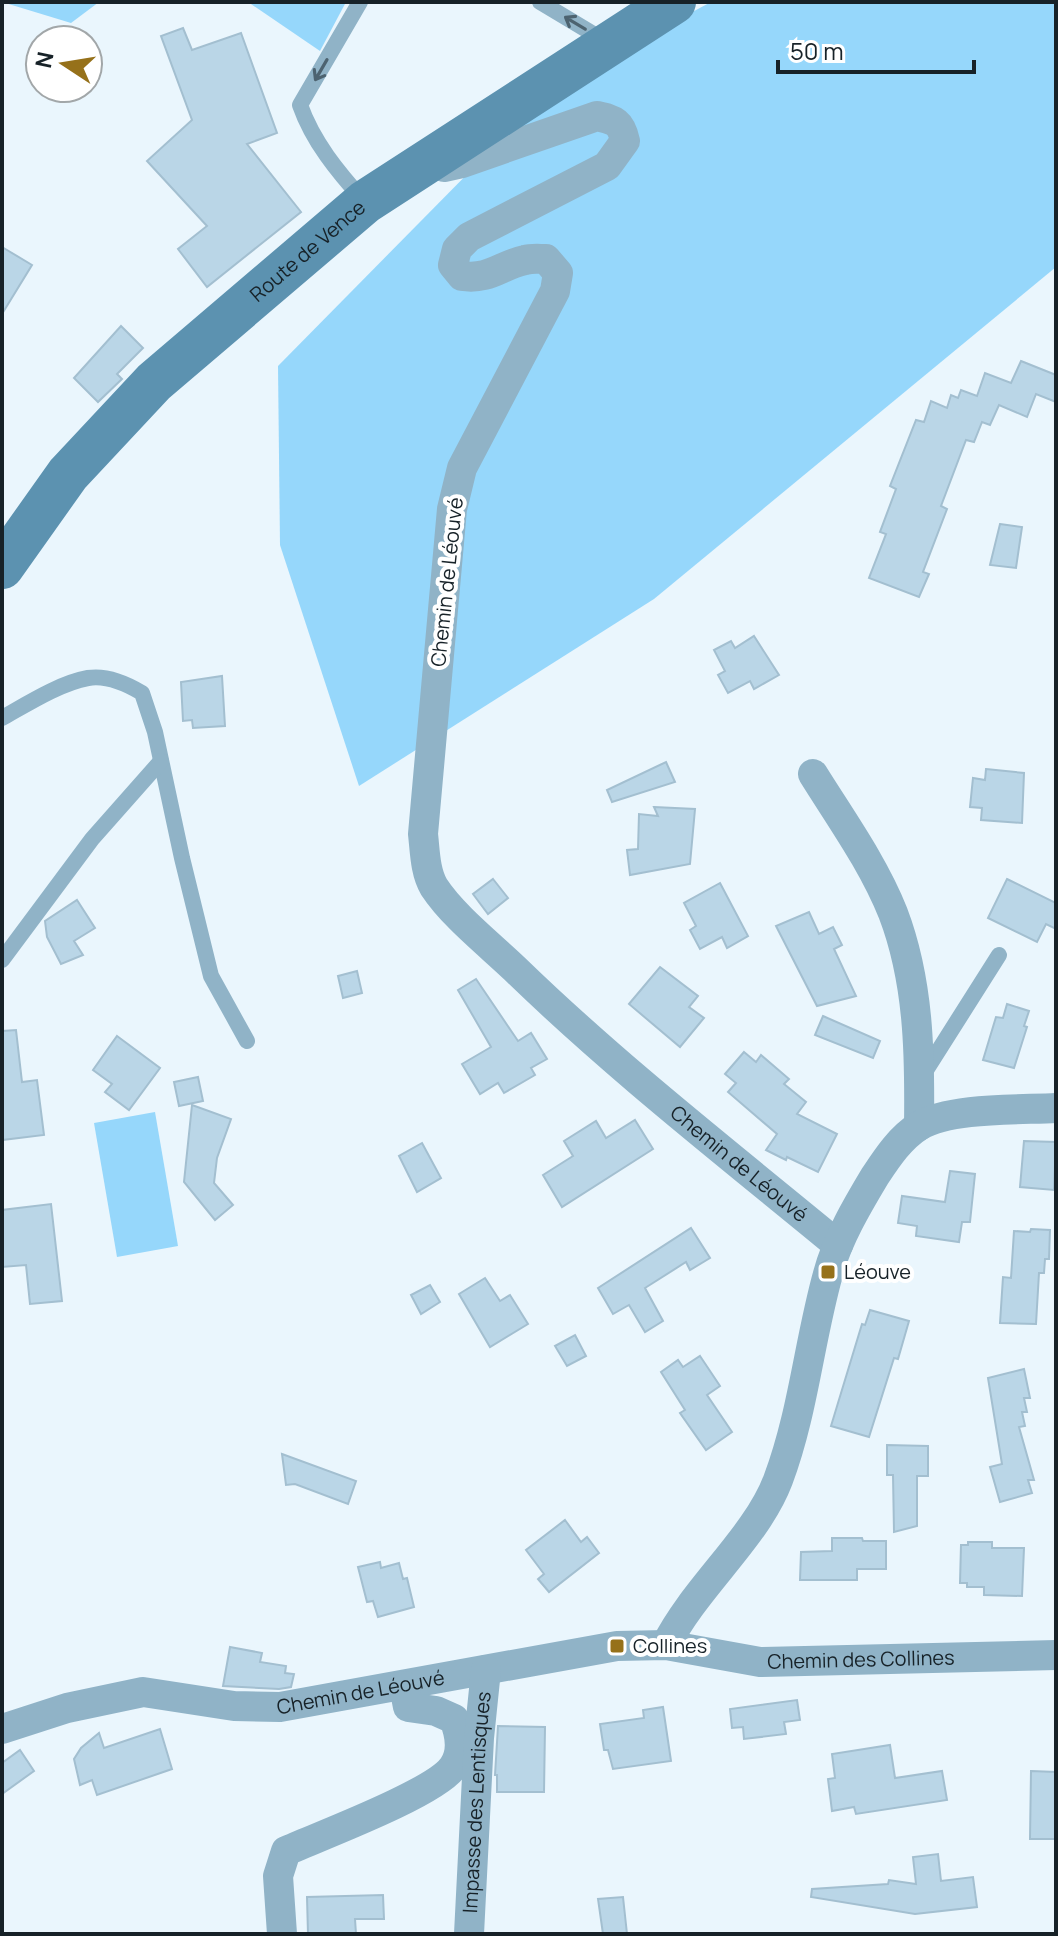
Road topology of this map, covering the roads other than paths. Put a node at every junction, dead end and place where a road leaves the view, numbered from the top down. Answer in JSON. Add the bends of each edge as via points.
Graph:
{"nodes":[{"id":1,"x":360,"y":2,"type":"edge"},
{"id":2,"x":540,"y":2,"type":"edge"},
{"id":3,"x":674,"y":2,"type":"edge"},
{"id":4,"x":609,"y":43,"type":"junction"},
{"id":5,"x":429,"y":159,"type":"junction"},
{"id":6,"x":365,"y":202,"type":"junction"},
{"id":7,"x":2,"y":567,"type":"edge"},
{"id":8,"x":2,"y":718,"type":"edge"},
{"id":9,"x":161,"y":761,"type":"junction"},
{"id":10,"x":813,"y":774,"type":"dead end"},
{"id":11,"x":999,"y":955,"type":"dead end"},
{"id":12,"x":2,"y":960,"type":"edge"},
{"id":13,"x":247,"y":1041,"type":"dead end"},
{"id":14,"x":920,"y":1079,"type":"junction"},
{"id":15,"x":1056,"y":1108,"type":"edge"},
{"id":16,"x":919,"y":1126,"type":"junction"},
{"id":17,"x":838,"y":1245,"type":"junction"},
{"id":18,"x":666,"y":1645,"type":"junction"},
{"id":19,"x":1056,"y":1655,"type":"edge"},
{"id":20,"x":486,"y":1670,"type":"junction"},
{"id":21,"x":404,"y":1686,"type":"junction"},
{"id":22,"x":2,"y":1729,"type":"edge"},
{"id":23,"x":282,"y":1934,"type":"edge"},
{"id":24,"x":469,"y":1934,"type":"edge"}],
"edges":[{"from":1,"to":6,"type":"lane","one_way":true,"via":[[300,105],[332,164]]},
{"from":4,"to":2,"type":"lane","one_way":true},
{"from":3,"to":4,"type":"main road","name":"Route de Vence"},
{"from":4,"to":5,"type":"main road","name":"Route de Vence"},
{"from":5,"to":6,"type":"main road","name":"Route de Vence"},
{"from":5,"to":17,"type":"street","name":"Chemin de Léouvé","via":[[444,167],[462,163],[597,116],[622,126],[625,141],[607,166],[469,237],[457,249],[453,265],[462,276],[475,278],[525,260],[546,259],[558,273],[555,291],[462,468],[452,509],[423,834],[433,886],[569,1022]]},
{"from":6,"to":7,"type":"main road","name":"Route de Vence","via":[[154,382],[68,474]]},
{"from":8,"to":9,"type":"lane","via":[[40,696],[90,678],[125,683],[142,693]]},
{"from":9,"to":12,"type":"lane","via":[[92,839]]},
{"from":9,"to":13,"type":"lane","via":[[211,976]]},
{"from":10,"to":14,"type":"street","via":[[893,913],[912,978]]},
{"from":11,"to":14,"type":"lane"},
{"from":14,"to":16,"type":"street"},
{"from":15,"to":16,"type":"street","via":[[951,1115]]},
{"from":16,"to":17,"type":"street","via":[[893,1149]]},
{"from":17,"to":18,"type":"street","via":[[777,1482]]},
{"from":18,"to":19,"type":"street","name":"Chemin des Collines","via":[[760,1662]]},
{"from":18,"to":20,"type":"street","name":"Chemin de Léouvé","via":[[617,1646]]},
{"from":20,"to":21,"type":"street","name":"Chemin de Léouvé"},
{"from":20,"to":24,"type":"street","name":"Impasse des Lentisques"},
{"from":21,"to":22,"type":"street","name":"Chemin de Léouvé","via":[[280,1707],[234,1706],[143,1692]]},
{"from":21,"to":23,"type":"street","via":[[408,1707],[454,1719],[460,1734],[452,1768],[420,1792],[286,1851],[278,1876]]}]}
